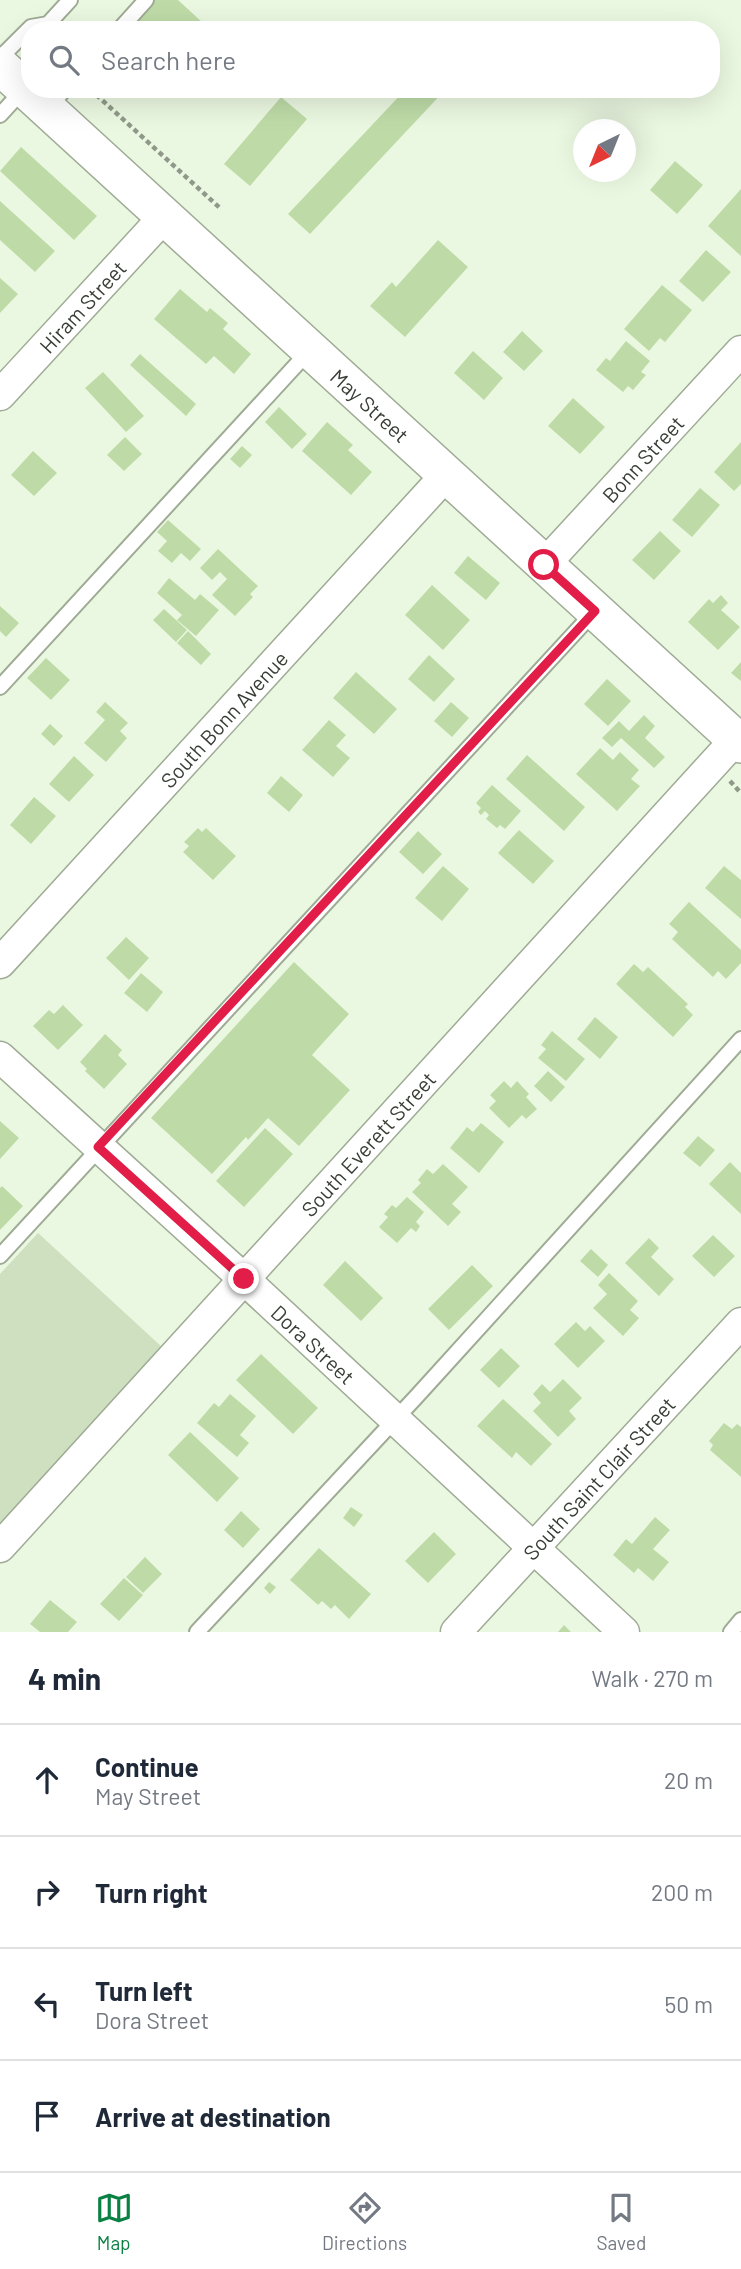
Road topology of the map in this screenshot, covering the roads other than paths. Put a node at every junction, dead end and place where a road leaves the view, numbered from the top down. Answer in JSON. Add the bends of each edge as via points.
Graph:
{"nodes":[{"id":1,"x":70,"y":0,"type":"edge"},
{"id":2,"x":146,"y":0,"type":"edge"},
{"id":3,"x":51,"y":21,"type":"edge"},
{"id":4,"x":127,"y":21,"type":"edge"},
{"id":5,"x":21,"y":37,"type":"edge"},
{"id":6,"x":0,"y":58,"type":"edge"},
{"id":7,"x":21,"y":98,"type":"edge"},
{"id":8,"x":44,"y":98,"type":"edge"},
{"id":9,"x":0,"y":115,"type":"edge"},
{"id":10,"x":164,"y":217,"type":"junction"},
{"id":11,"x":310,"y":350,"type":"junction"},
{"id":12,"x":741,"y":351,"type":"edge"},
{"id":13,"x":0,"y":395,"type":"edge"},
{"id":14,"x":446,"y":475,"type":"junction"},
{"id":15,"x":544,"y":565,"type":"junction"},
{"id":16,"x":595,"y":611,"type":"junction"},
{"id":17,"x":0,"y":687,"type":"edge"},
{"id":18,"x":738,"y":742,"type":"edge"},
{"id":19,"x":0,"y":962,"type":"edge"},
{"id":20,"x":741,"y":1039,"type":"edge"},
{"id":21,"x":0,"y":1057,"type":"edge"},
{"id":22,"x":98,"y":1147,"type":"junction"},
{"id":23,"x":0,"y":1256,"type":"edge"},
{"id":24,"x":244,"y":1279,"type":"junction"},
{"id":25,"x":741,"y":1323,"type":"edge"},
{"id":26,"x":395,"y":1419,"type":"junction"},
{"id":27,"x":0,"y":1547,"type":"edge"},
{"id":28,"x":534,"y":1548,"type":"junction"},
{"id":29,"x":741,"y":1620,"type":"edge"},
{"id":30,"x":197,"y":1632,"type":"edge"},
{"id":31,"x":456,"y":1632,"type":"edge"},
{"id":32,"x":624,"y":1632,"type":"edge"},
{"id":33,"x":730,"y":1632,"type":"edge"}],
"edges":[{"from":1,"to":3,"type":"lane"},
{"from":2,"to":4,"type":"lane"},
{"from":5,"to":6,"type":"lane"},
{"from":7,"to":9,"type":"lane"},
{"from":8,"to":10,"type":"street","name":"May Street"},
{"from":10,"to":11,"type":"street","name":"May Street"},
{"from":10,"to":13,"type":"street","name":"Hiram Street"},
{"from":11,"to":14,"type":"street","name":"May Street"},
{"from":11,"to":17,"type":"lane"},
{"from":12,"to":15,"type":"street","name":"Bonn Street"},
{"from":14,"to":15,"type":"street","name":"May Street"},
{"from":14,"to":19,"type":"street","name":"South Bonn Avenue"},
{"from":15,"to":16,"type":"street","name":"May Street"},
{"from":16,"to":18,"type":"street","name":"May Street"},
{"from":16,"to":22,"type":"lane"},
{"from":18,"to":24,"type":"street","name":"South Everett Street"},
{"from":20,"to":26,"type":"lane"},
{"from":21,"to":22,"type":"street","name":"Dora Street"},
{"from":22,"to":23,"type":"lane"},
{"from":22,"to":24,"type":"street","name":"Dora Street"},
{"from":24,"to":26,"type":"street","name":"Dora Street"},
{"from":24,"to":27,"type":"street","name":"South Everett Street"},
{"from":25,"to":28,"type":"street","name":"South Saint Clair Street"},
{"from":26,"to":28,"type":"street","name":"Dora Street"},
{"from":26,"to":30,"type":"lane"},
{"from":28,"to":31,"type":"street","name":"South Saint Clair Street"},
{"from":28,"to":32,"type":"street","name":"Dora Street"},
{"from":29,"to":33,"type":"lane"}]}
